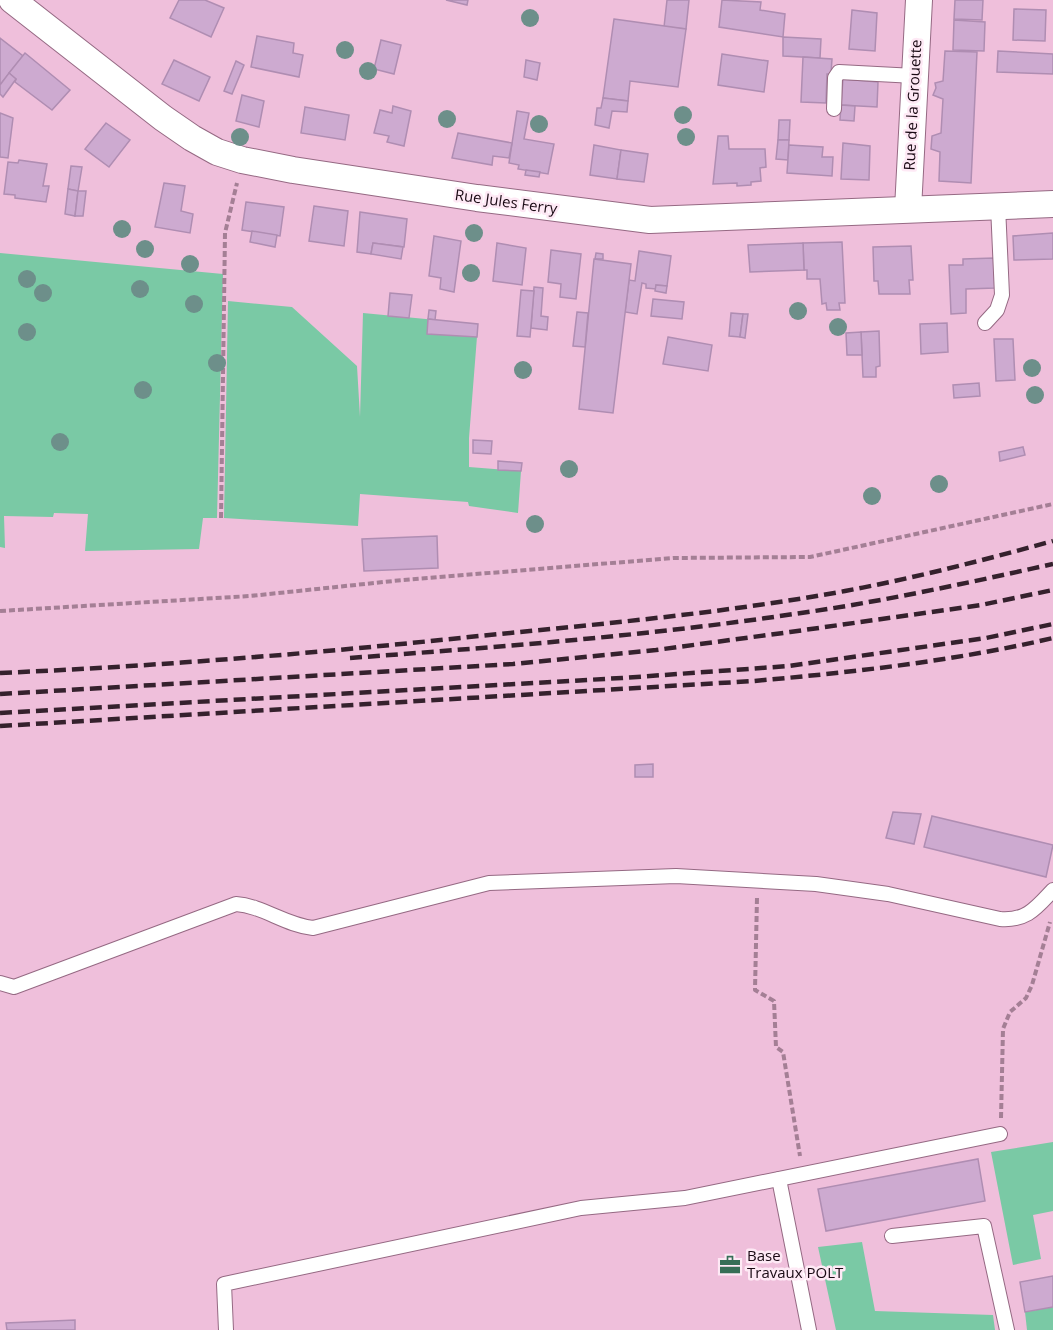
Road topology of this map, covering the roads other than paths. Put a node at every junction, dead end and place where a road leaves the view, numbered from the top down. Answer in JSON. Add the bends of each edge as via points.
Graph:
{"nodes":[{"id":1,"x":919,"y":0,"type":"edge"},
{"id":2,"x":22,"y":3,"type":"edge"},
{"id":3,"x":915,"y":76,"type":"junction"},
{"id":4,"x":834,"y":109,"type":"dead end"},
{"id":5,"x":1053,"y":204,"type":"edge"},
{"id":6,"x":998,"y":206,"type":"junction"},
{"id":7,"x":908,"y":209,"type":"junction"},
{"id":8,"x":985,"y":323,"type":"dead end"},
{"id":9,"x":1053,"y":890,"type":"edge"},
{"id":10,"x":0,"y":983,"type":"edge"},
{"id":11,"x":1000,"y":1134,"type":"road end"},
{"id":12,"x":779,"y":1179,"type":"junction"},
{"id":13,"x":892,"y":1236,"type":"dead end"},
{"id":14,"x":226,"y":1330,"type":"edge"},
{"id":15,"x":809,"y":1330,"type":"edge"},
{"id":16,"x":1007,"y":1330,"type":"edge"}],
"edges":[{"from":1,"to":3,"type":"street","name":"Rue de la Grouette"},
{"from":2,"to":7,"type":"street","name":"Rue Jules Ferry","via":[[163,118],[217,152],[242,160],[477,198],[650,220]]},
{"from":3,"to":4,"type":"lane","via":[[839,72],[835,78]]},
{"from":3,"to":7,"type":"street","name":"Rue de la Grouette"},
{"from":5,"to":6,"type":"street","name":"Rue Jules Ferry"},
{"from":6,"to":7,"type":"street","name":"Rue Jules Ferry"},
{"from":6,"to":8,"type":"lane","via":[[1002,296],[997,310]]},
{"from":9,"to":10,"type":"lane","via":[[1032,912],[1014,920],[888,894],[816,884],[676,876],[489,883],[313,928],[297,926],[250,905],[236,904],[14,987]]},
{"from":11,"to":12,"type":"lane"},
{"from":12,"to":14,"type":"lane","via":[[686,1198],[581,1208],[224,1284]]},
{"from":12,"to":15,"type":"lane"},
{"from":13,"to":16,"type":"lane","via":[[984,1226]]}]}
